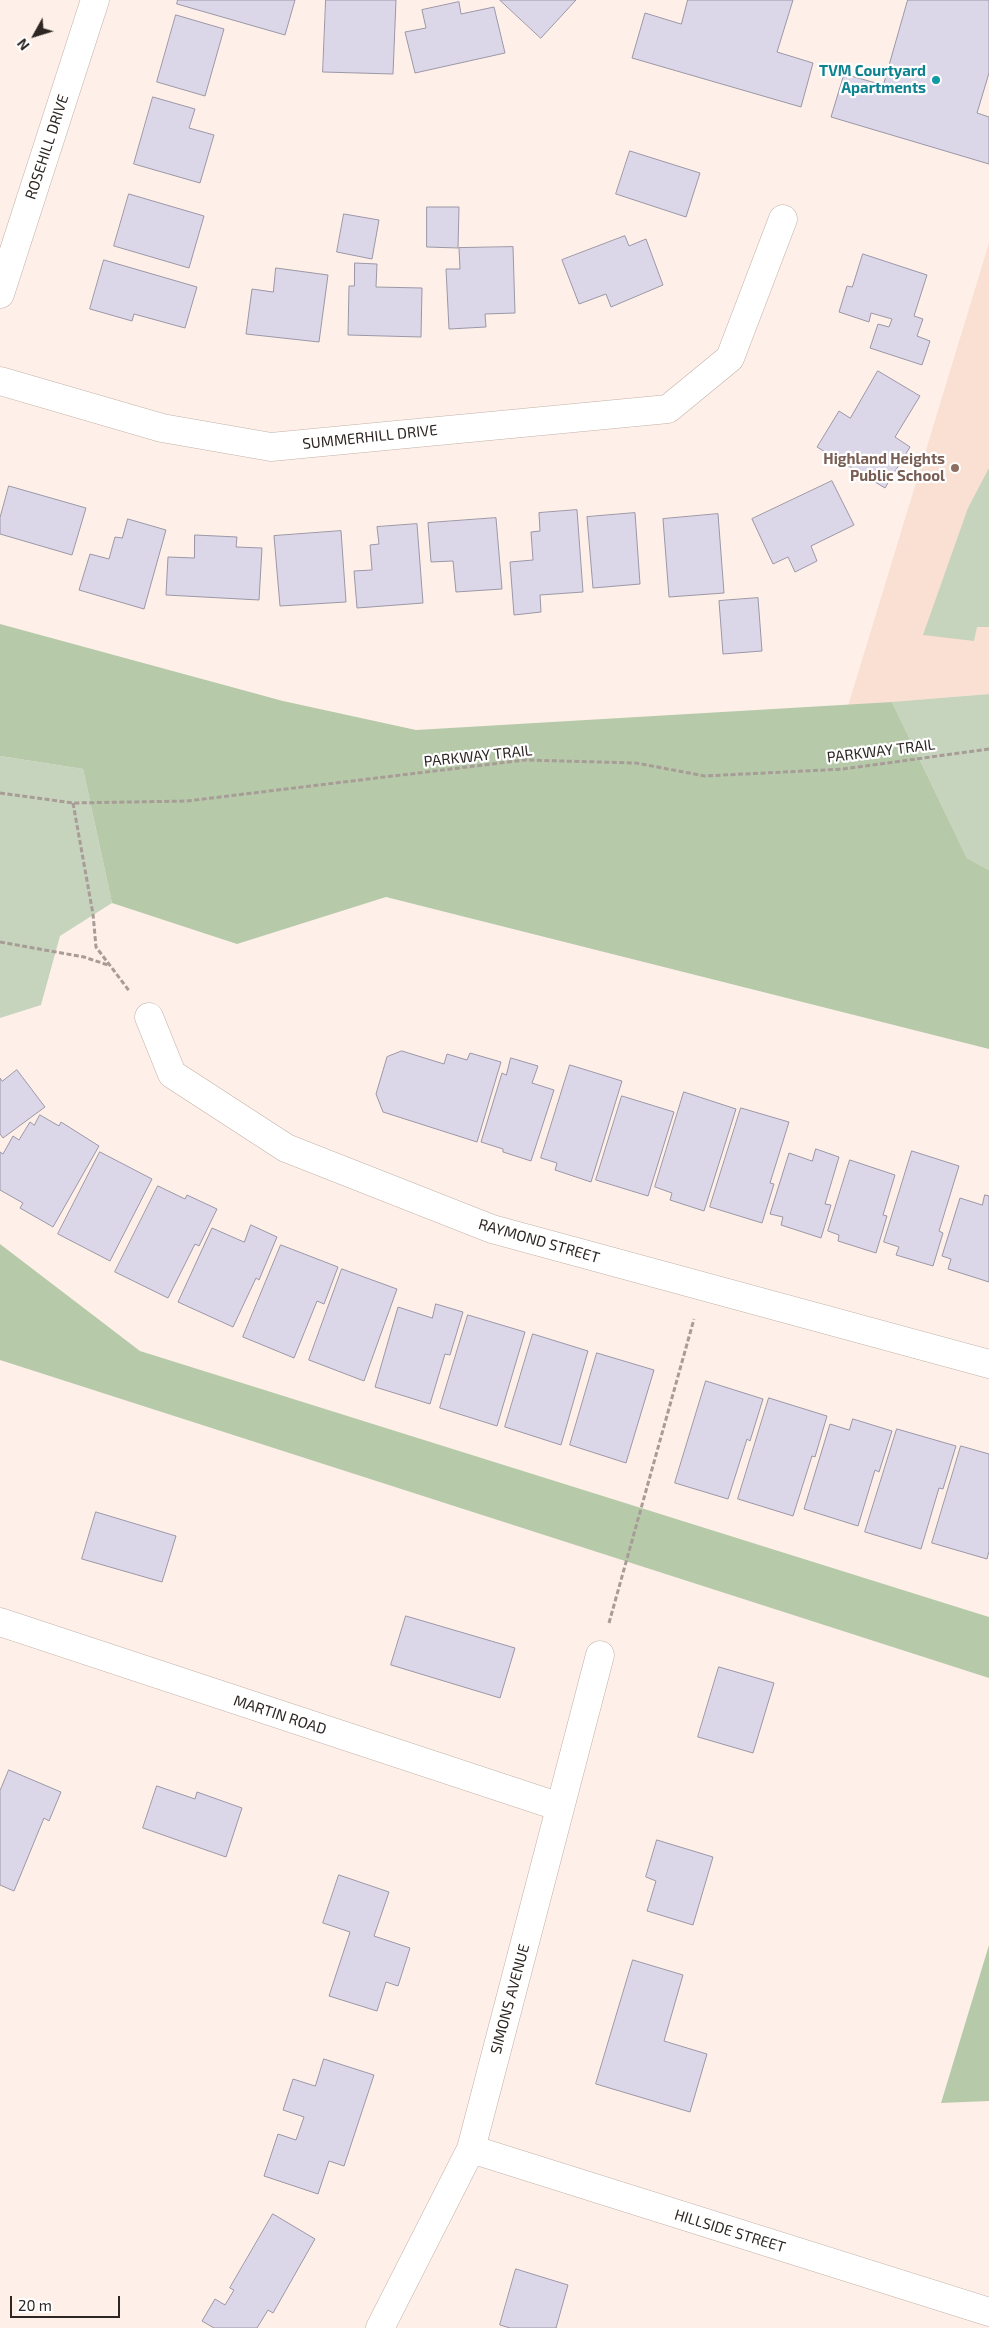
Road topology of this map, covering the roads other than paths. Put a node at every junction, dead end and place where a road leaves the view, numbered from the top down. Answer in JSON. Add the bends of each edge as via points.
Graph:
{"nodes":[{"id":1,"x":95,"y":0,"type":"edge"},
{"id":2,"x":783,"y":219,"type":"dead end"},
{"id":3,"x":0,"y":294,"type":"edge"},
{"id":4,"x":0,"y":381,"type":"edge"},
{"id":5,"x":149,"y":1017,"type":"road end"},
{"id":6,"x":989,"y":1364,"type":"edge"},
{"id":7,"x":0,"y":1622,"type":"edge"},
{"id":8,"x":600,"y":1655,"type":"road end"},
{"id":9,"x":560,"y":1807,"type":"junction"},
{"id":10,"x":471,"y":2149,"type":"junction"},
{"id":11,"x":989,"y":2312,"type":"edge"},
{"id":12,"x":380,"y":2328,"type":"edge"}],
"edges":[{"from":1,"to":3,"type":"street","name":"ROSEHILL DRIVE"},
{"from":2,"to":4,"type":"street","name":"SUMMERHILL DRIVE","via":[[730,358],[668,409],[271,447],[162,428]]},
{"from":5,"to":6,"type":"street","name":"RAYMOND STREET","via":[[172,1074],[286,1148],[492,1229]]},
{"from":7,"to":9,"type":"street","name":"MARTIN ROAD"},
{"from":8,"to":9,"type":"street","name":"SIMONS AVENUE"},
{"from":9,"to":10,"type":"street","name":"SIMONS AVENUE"},
{"from":10,"to":11,"type":"street","name":"HILLSIDE STREET"},
{"from":10,"to":12,"type":"street","name":"SIMONS AVENUE"}]}
